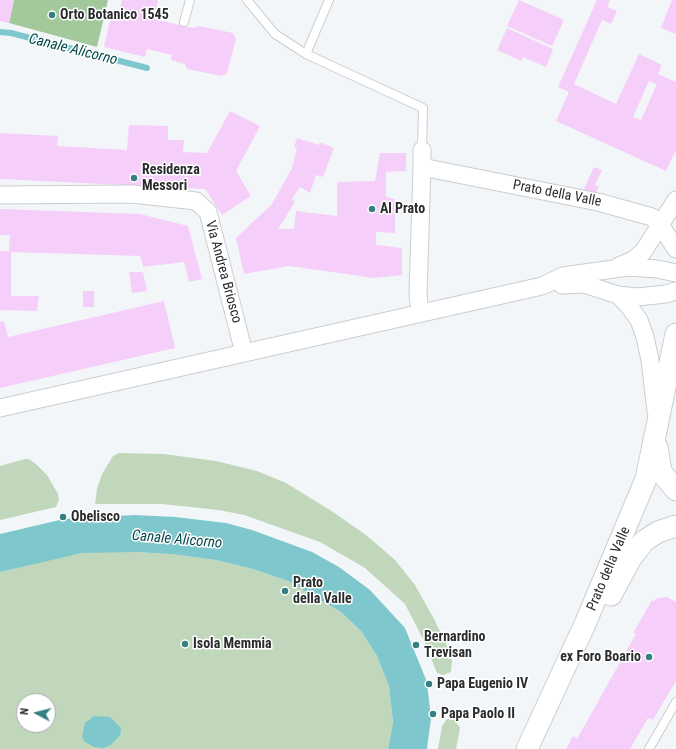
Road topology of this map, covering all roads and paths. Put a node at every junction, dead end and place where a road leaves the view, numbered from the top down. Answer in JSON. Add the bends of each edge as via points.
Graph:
{"nodes":[{"id":1,"x":190,"y":0,"type":"edge"},
{"id":2,"x":247,"y":0,"type":"edge"},
{"id":3,"x":329,"y":0,"type":"edge"},
{"id":4,"x":184,"y":22,"type":"dead end"},
{"id":5,"x":306,"y":54,"type":"junction"},
{"id":6,"x":422,"y":150,"type":"joint"},
{"id":7,"x":422,"y":167,"type":"junction"},
{"id":8,"x":0,"y":195,"type":"edge"},
{"id":9,"x":676,"y":200,"type":"edge"},
{"id":10,"x":661,"y":226,"type":"junction"},
{"id":11,"x":676,"y":249,"type":"edge"},
{"id":12,"x":609,"y":269,"type":"junction"},
{"id":13,"x":676,"y":273,"type":"edge"},
{"id":14,"x":542,"y":286,"type":"junction"},
{"id":15,"x":676,"y":291,"type":"edge"},
{"id":16,"x":618,"y":295,"type":"junction"},
{"id":17,"x":420,"y":313,"type":"junction"},
{"id":18,"x":676,"y":334,"type":"edge"},
{"id":19,"x":244,"y":353,"type":"junction"},
{"id":20,"x":0,"y":408,"type":"edge"},
{"id":21,"x":657,"y":428,"type":"junction"},
{"id":22,"x":676,"y":490,"type":"edge"},
{"id":23,"x":676,"y":526,"type":"edge"},
{"id":24,"x":676,"y":702,"type":"edge"},
{"id":25,"x":528,"y":747,"type":"edge"},
{"id":26,"x":649,"y":749,"type":"edge"}],
"edges":[{"from":1,"to":4,"type":"lane"},
{"from":2,"to":5,"type":"lane","via":[[275,34]]},
{"from":3,"to":5,"type":"lane"},
{"from":5,"to":6,"type":"lane","via":[[424,108]]},
{"from":6,"to":7,"type":"street"},
{"from":7,"to":10,"type":"street","name":"Prato della Valle","via":[[598,202],[652,217]]},
{"from":7,"to":17,"type":"street","via":[[418,294]]},
{"from":8,"to":19,"type":"street","name":"Via Andrea Briosco","via":[[132,194],[196,201],[208,212]]},
{"from":9,"to":10,"type":"street"},
{"from":10,"to":11,"type":"street","name":"Prato della Valle"},
{"from":10,"to":12,"type":"street","via":[[638,256],[626,264]]},
{"from":12,"to":13,"type":"street","name":"Prato della Valle","via":[[643,268]]},
{"from":12,"to":14,"type":"street","name":"Prato della Valle","via":[[563,276]]},
{"from":14,"to":16,"type":"street","name":"Prato della Valle","via":[[584,284]]},
{"from":14,"to":17,"type":"street","name":"Prato della Valle"},
{"from":15,"to":16,"type":"street","name":"Prato della Valle","via":[[637,297]]},
{"from":16,"to":21,"type":"street","name":"Prato della Valle","via":[[639,320],[645,337],[655,390]]},
{"from":17,"to":19,"type":"street","name":"Prato della Valle"},
{"from":18,"to":21,"type":"street","name":"Prato della Valle"},
{"from":19,"to":20,"type":"street","name":"Prato della Valle"},
{"from":21,"to":22,"type":"street","via":[[657,455],[661,472]]},
{"from":21,"to":25,"type":"street","name":"Prato della Valle","via":[[646,479],[634,509],[586,624]]},
{"from":23,"to":25,"type":"street","via":[[658,532],[644,542],[631,558]]},
{"from":24,"to":26,"type":"lane"}]}
